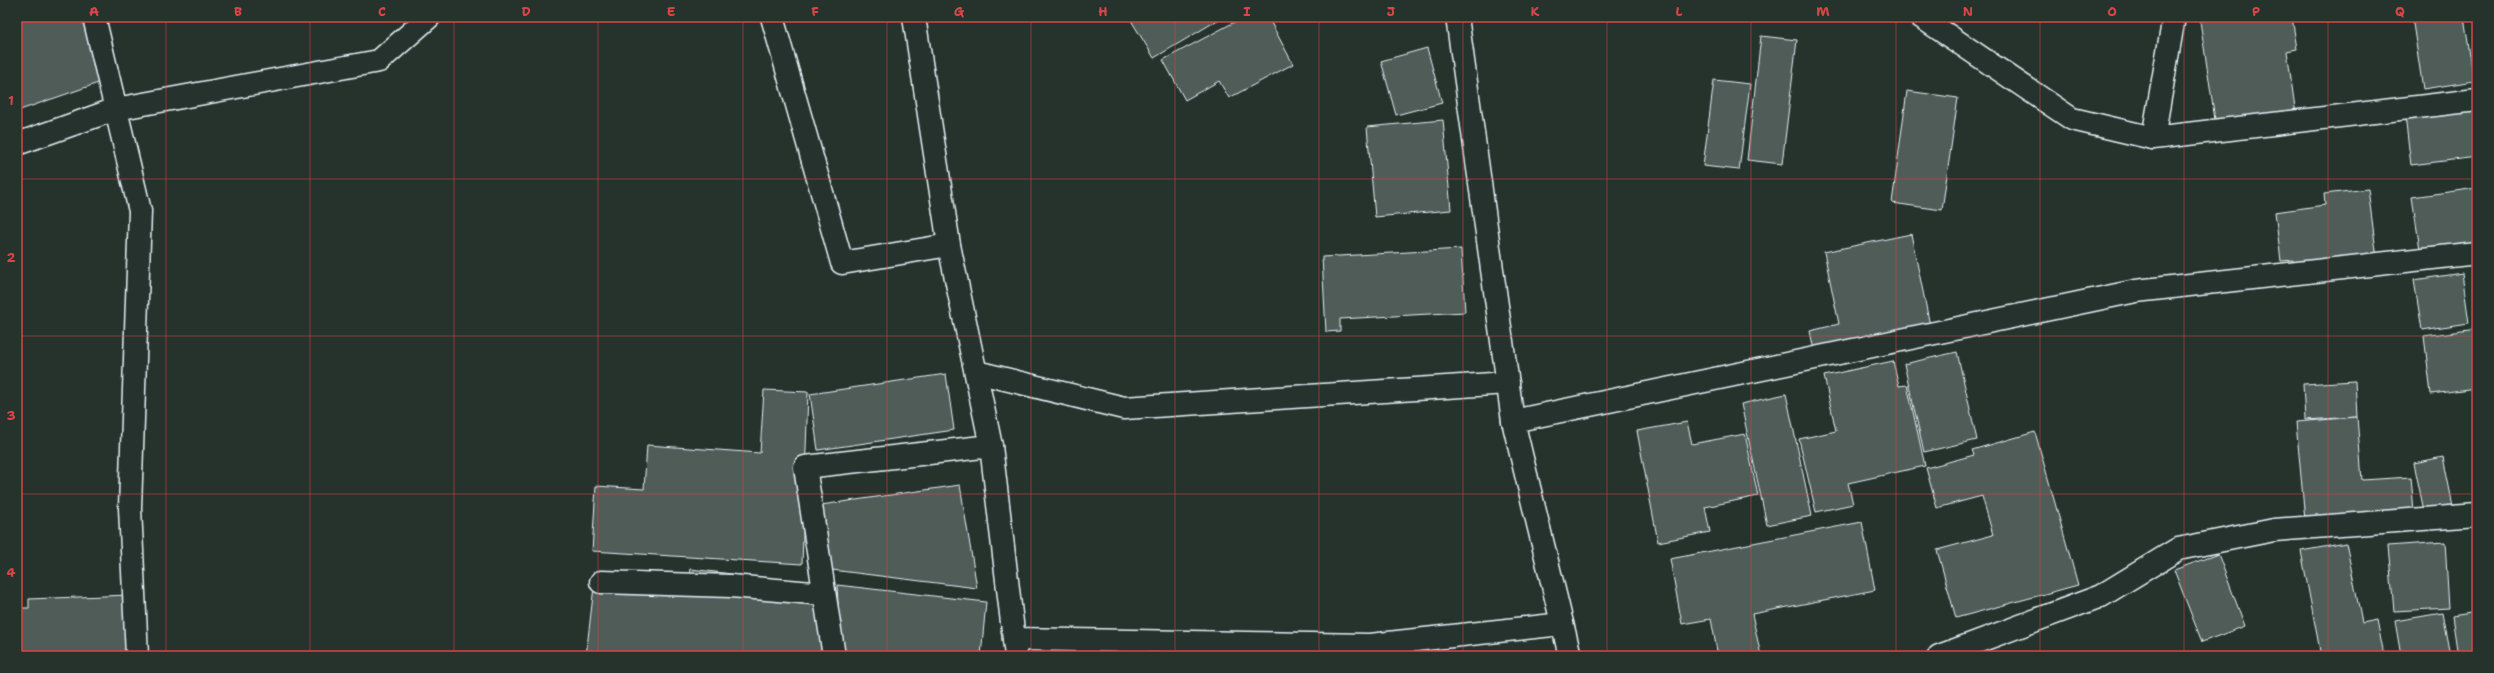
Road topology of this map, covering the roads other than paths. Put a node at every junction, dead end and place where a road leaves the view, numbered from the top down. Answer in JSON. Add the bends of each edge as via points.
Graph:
{"nodes":[{"id":1,"x":94,"y":17,"type":"edge"},
{"id":2,"x":429,"y":17,"type":"edge"},
{"id":3,"x":772,"y":17,"type":"edge"},
{"id":4,"x":914,"y":17,"type":"edge"},
{"id":5,"x":1457,"y":17,"type":"edge"},
{"id":6,"x":1921,"y":17,"type":"edge"},
{"id":7,"x":2174,"y":17,"type":"edge"},
{"id":8,"x":2477,"y":100,"type":"edge"},
{"id":9,"x":116,"y":109,"type":"junction"},
{"id":10,"x":2153,"y":138,"type":"junction"},
{"id":11,"x":17,"y":144,"type":"edge"},
{"id":12,"x":949,"y":245,"type":"junction"},
{"id":13,"x":2477,"y":253,"type":"edge"},
{"id":14,"x":976,"y":372,"type":"junction"},
{"id":15,"x":1508,"y":383,"type":"junction"},
{"id":16,"x":1514,"y":421,"type":"junction"},
{"id":17,"x":991,"y":446,"type":"junction"},
{"id":18,"x":2477,"y":516,"type":"edge"},
{"id":19,"x":600,"y":582,"type":"dead end"},
{"id":20,"x":824,"y":594,"type":"junction"},
{"id":21,"x":1562,"y":624,"type":"junction"},
{"id":22,"x":1015,"y":648,"type":"edge"},
{"id":23,"x":137,"y":656,"type":"edge"},
{"id":24,"x":834,"y":656,"type":"edge"},
{"id":25,"x":1570,"y":656,"type":"edge"},
{"id":26,"x":1939,"y":656,"type":"edge"}],
"edges":[{"from":1,"to":9,"type":"street"},
{"from":2,"to":9,"type":"street","via":[[379,61]]},
{"from":3,"to":12,"type":"street","via":[[842,263]]},
{"from":4,"to":12,"type":"street"},
{"from":5,"to":15,"type":"street"},
{"from":6,"to":10,"type":"street","via":[[2072,119]]},
{"from":7,"to":10,"type":"street"},
{"from":8,"to":10,"type":"street"},
{"from":9,"to":11,"type":"street"},
{"from":9,"to":23,"type":"street","via":[[140,211],[130,508]]},
{"from":12,"to":14,"type":"street"},
{"from":13,"to":16,"type":"street","via":[[2136,291]]},
{"from":14,"to":15,"type":"street","via":[[1124,408]]},
{"from":14,"to":17,"type":"street"},
{"from":15,"to":16,"type":"street"},
{"from":16,"to":21,"type":"street"},
{"from":17,"to":20,"type":"street","via":[[805,467]]},
{"from":17,"to":22,"type":"street"},
{"from":18,"to":26,"type":"street","via":[[2274,530],[2178,549],[2101,596]]},
{"from":19,"to":20,"type":"street","via":[[731,586]]},
{"from":20,"to":24,"type":"street"},
{"from":21,"to":22,"type":"street","via":[[1370,645]]},
{"from":21,"to":25,"type":"street"}]}
